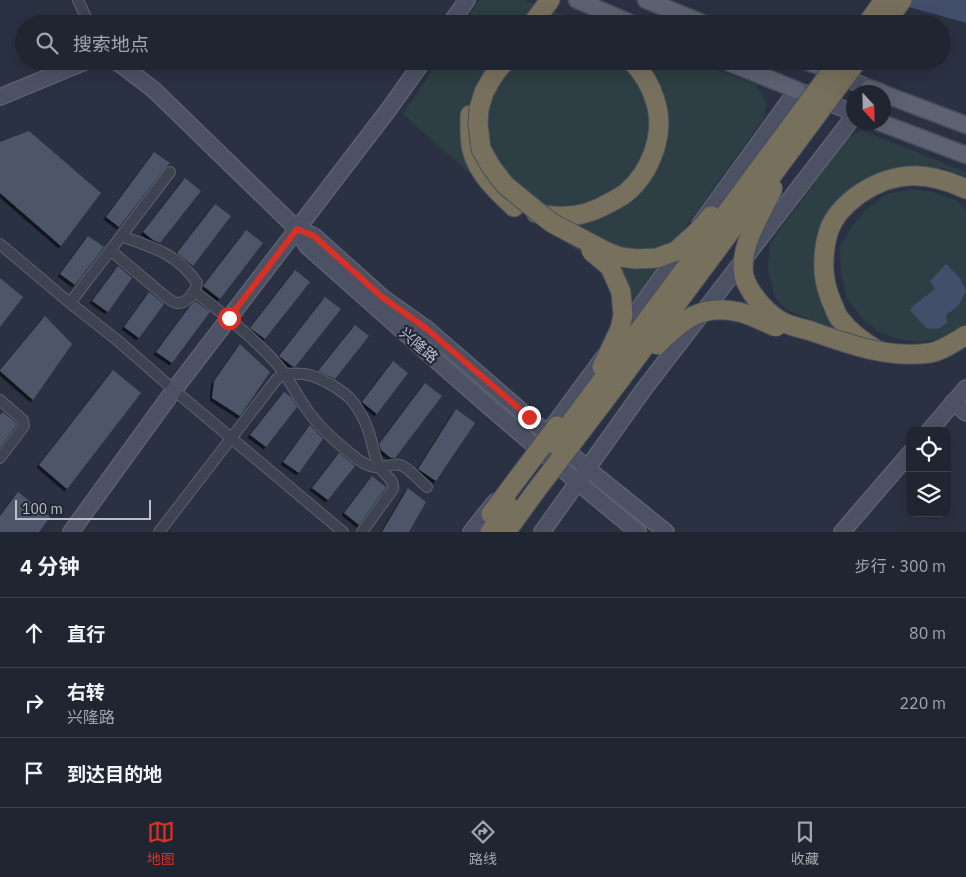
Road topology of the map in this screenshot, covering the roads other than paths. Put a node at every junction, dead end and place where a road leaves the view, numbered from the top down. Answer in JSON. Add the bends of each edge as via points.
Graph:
{"nodes":[{"id":1,"x":78,"y":0,"type":"edge"},
{"id":2,"x":467,"y":0,"type":"edge"},
{"id":3,"x":541,"y":0,"type":"edge"},
{"id":4,"x":550,"y":0,"type":"edge"},
{"id":5,"x":577,"y":0,"type":"edge"},
{"id":6,"x":646,"y":0,"type":"edge"},
{"id":7,"x":884,"y":0,"type":"edge"},
{"id":8,"x":902,"y":0,"type":"edge"},
{"id":9,"x":85,"y":15,"type":"edge"},
{"id":10,"x":456,"y":15,"type":"edge"},
{"id":11,"x":531,"y":15,"type":"edge"},
{"id":12,"x":539,"y":15,"type":"edge"},
{"id":13,"x":612,"y":15,"type":"edge"},
{"id":14,"x":683,"y":15,"type":"edge"},
{"id":15,"x":873,"y":15,"type":"edge"},
{"id":16,"x":891,"y":15,"type":"edge"},
{"id":17,"x":65,"y":70,"type":"edge"},
{"id":18,"x":128,"y":70,"type":"edge"},
{"id":19,"x":417,"y":70,"type":"edge"},
{"id":20,"x":494,"y":70,"type":"edge"},
{"id":21,"x":498,"y":70,"type":"edge"},
{"id":22,"x":632,"y":70,"type":"edge"},
{"id":23,"x":639,"y":70,"type":"edge"},
{"id":24,"x":747,"y":70,"type":"edge"},
{"id":25,"x":827,"y":70,"type":"edge"},
{"id":26,"x":832,"y":70,"type":"edge"},
{"id":27,"x":850,"y":70,"type":"edge"},
{"id":28,"x":863,"y":85,"type":"edge"},
{"id":29,"x":797,"y":90,"type":"junction"},
{"id":30,"x":891,"y":96,"type":"edge"},
{"id":31,"x":0,"y":97,"type":"edge"},
{"id":32,"x":846,"y":111,"type":"edge"},
{"id":33,"x":846,"y":124,"type":"edge"},
{"id":34,"x":966,"y":125,"type":"edge"},
{"id":35,"x":891,"y":127,"type":"edge"},
{"id":36,"x":787,"y":156,"type":"junction"},
{"id":37,"x":966,"y":156,"type":"edge"},
{"id":38,"x":767,"y":158,"type":"junction"},
{"id":39,"x":170,"y":172,"type":"dead end"},
{"id":40,"x":966,"y":189,"type":"edge"},
{"id":41,"x":966,"y":197,"type":"edge"},
{"id":42,"x":297,"y":229,"type":"junction"},
{"id":43,"x":121,"y":236,"type":"junction"},
{"id":44,"x":0,"y":244,"type":"edge"},
{"id":45,"x":110,"y":250,"type":"junction"},
{"id":46,"x":194,"y":291,"type":"junction"},
{"id":47,"x":70,"y":303,"type":"junction"},
{"id":48,"x":840,"y":316,"type":"junction"},
{"id":49,"x":229,"y":318,"type":"junction"},
{"id":50,"x":966,"y":333,"type":"edge"},
{"id":51,"x":966,"y":340,"type":"edge"},
{"id":52,"x":659,"y":343,"type":"junction"},
{"id":53,"x":602,"y":367,"type":"junction"},
{"id":54,"x":285,"y":374,"type":"junction"},
{"id":55,"x":617,"y":384,"type":"junction"},
{"id":56,"x":966,"y":388,"type":"edge"},
{"id":57,"x":174,"y":390,"type":"junction"},
{"id":58,"x":0,"y":400,"type":"edge"},
{"id":59,"x":953,"y":402,"type":"junction"},
{"id":60,"x":966,"y":413,"type":"edge"},
{"id":61,"x":576,"y":416,"type":"junction"},
{"id":62,"x":932,"y":427,"type":"edge"},
{"id":63,"x":548,"y":434,"type":"junction"},
{"id":64,"x":232,"y":437,"type":"junction"},
{"id":65,"x":537,"y":448,"type":"junction"},
{"id":66,"x":0,"y":458,"type":"edge"},
{"id":67,"x":906,"y":458,"type":"edge"},
{"id":68,"x":379,"y":468,"type":"junction"},
{"id":69,"x":587,"y":468,"type":"junction"},
{"id":70,"x":577,"y":482,"type":"junction"},
{"id":71,"x":427,"y":487,"type":"dead end"},
{"id":72,"x":530,"y":488,"type":"junction"},
{"id":73,"x":71,"y":532,"type":"edge"},
{"id":74,"x":159,"y":532,"type":"edge"},
{"id":75,"x":343,"y":532,"type":"edge"},
{"id":76,"x":362,"y":532,"type":"edge"},
{"id":77,"x":471,"y":532,"type":"edge"},
{"id":78,"x":477,"y":532,"type":"edge"},
{"id":79,"x":485,"y":532,"type":"edge"},
{"id":80,"x":490,"y":532,"type":"edge"},
{"id":81,"x":506,"y":532,"type":"edge"},
{"id":82,"x":513,"y":532,"type":"edge"},
{"id":83,"x":520,"y":532,"type":"edge"},
{"id":84,"x":542,"y":532,"type":"edge"},
{"id":85,"x":638,"y":532,"type":"edge"},
{"id":86,"x":666,"y":532,"type":"edge"},
{"id":87,"x":842,"y":532,"type":"edge"}],
"edges":[{"from":1,"to":9,"type":"street"},
{"from":2,"to":10,"type":"street"},
{"from":3,"to":11,"type":"highway"},
{"from":4,"to":12,"type":"highway"},
{"from":5,"to":13,"type":"main road"},
{"from":6,"to":14,"type":"main road"},
{"from":7,"to":15,"type":"highway"},
{"from":8,"to":16,"type":"highway"},
{"from":17,"to":31,"type":"street"},
{"from":18,"to":42,"type":"street","via":[[154,90]]},
{"from":19,"to":42,"type":"street"},
{"from":20,"to":22,"type":"highway","bridge":true,"via":[[483,110],[482,130],[498,171],[508,186],[524,198],[567,209],[597,204],[618,193],[643,163],[654,127],[652,109],[645,88]]},
{"from":20,"to":23,"type":"highway","bridge":true,"via":[[474,114],[476,150],[497,185],[522,205],[537,213],[562,217],[599,209],[625,194],[649,165],[658,121],[656,102]]},
{"from":20,"to":53,"type":"highway","bridge":true,"via":[[487,72],[476,89],[470,113],[471,150],[487,179],[514,207],[532,221],[593,252],[610,267],[622,292],[624,315]]},
{"from":21,"to":38,"type":"highway","bridge":true,"via":[[484,92],[478,124],[481,149],[492,168],[505,185],[552,223],[620,257],[658,258],[676,251]]},
{"from":24,"to":29,"type":"main road"},
{"from":25,"to":28,"type":"street"},
{"from":26,"to":38,"type":"highway","bridge":true},
{"from":27,"to":36,"type":"highway","bridge":true},
{"from":29,"to":32,"type":"street"},
{"from":29,"to":63,"type":"street"},
{"from":30,"to":34,"type":"main road"},
{"from":33,"to":69,"type":"street"},
{"from":35,"to":37,"type":"main road"},
{"from":36,"to":50,"type":"highway","bridge":true,"via":[[747,241],[744,277],[763,308],[780,321],[864,348],[891,353],[932,353],[951,345]]},
{"from":36,"to":55,"type":"highway","bridge":true},
{"from":38,"to":61,"type":"highway","bridge":true},
{"from":39,"to":43,"type":"street"},
{"from":40,"to":48,"type":"highway","via":[[940,178],[908,176],[877,183],[851,200],[829,230],[823,258],[829,296]]},
{"from":41,"to":48,"type":"highway","via":[[931,181],[915,180],[879,187],[859,200],[834,235],[829,254],[830,281]]},
{"from":42,"to":49,"type":"street"},
{"from":42,"to":63,"type":"street","name":"兴隆路","via":[[314,236],[382,297],[427,329]]},
{"from":42,"to":65,"type":"street","name":"兴隆路","via":[[307,246]]},
{"from":43,"to":45,"type":"street"},
{"from":43,"to":46,"type":"street","via":[[173,257],[197,283]]},
{"from":44,"to":47,"type":"street"},
{"from":45,"to":46,"type":"street","via":[[174,302],[185,301]]},
{"from":45,"to":47,"type":"street"},
{"from":46,"to":49,"type":"street"},
{"from":47,"to":57,"type":"street"},
{"from":48,"to":50,"type":"highway","via":[[871,340],[893,348],[933,347]]},
{"from":48,"to":51,"type":"highway","via":[[854,335],[881,352],[908,356],[936,354]]},
{"from":49,"to":54,"type":"street"},
{"from":49,"to":57,"type":"street"},
{"from":51,"to":52,"type":"highway","bridge":true,"via":[[941,356],[894,360],[836,348],[740,312],[709,309],[688,318]]},
{"from":52,"to":55,"type":"highway","bridge":true},
{"from":52,"to":83,"type":"highway"},
{"from":53,"to":61,"type":"highway","bridge":true},
{"from":53,"to":78,"type":"highway","bridge":true},
{"from":54,"to":64,"type":"street","via":[[276,380]]},
{"from":54,"to":68,"type":"street","via":[[319,425],[352,455]]},
{"from":54,"to":68,"type":"street","via":[[312,375],[354,402],[368,428]]},
{"from":55,"to":72,"type":"highway","bridge":true},
{"from":56,"to":59,"type":"street"},
{"from":57,"to":64,"type":"street"},
{"from":57,"to":73,"type":"street"},
{"from":58,"to":66,"type":"street","via":[[22,420],[24,426]]},
{"from":59,"to":60,"type":"street"},
{"from":59,"to":62,"type":"street"},
{"from":61,"to":72,"type":"highway","bridge":true},
{"from":63,"to":65,"type":"street"},
{"from":63,"to":69,"type":"street","name":"兴隆路"},
{"from":64,"to":74,"type":"street"},
{"from":64,"to":75,"type":"street"},
{"from":65,"to":70,"type":"street","name":"兴隆路"},
{"from":65,"to":77,"type":"street"},
{"from":67,"to":87,"type":"street"},
{"from":68,"to":71,"type":"street","via":[[403,466]]},
{"from":68,"to":76,"type":"street","via":[[394,487]]},
{"from":69,"to":70,"type":"street"},
{"from":69,"to":86,"type":"street","name":"兴隆路"},
{"from":70,"to":84,"type":"street"},
{"from":70,"to":85,"type":"street","name":"兴隆路"},
{"from":72,"to":79,"type":"highway","bridge":true},
{"from":72,"to":80,"type":"highway","bridge":true},
{"from":72,"to":81,"type":"highway","bridge":true},
{"from":72,"to":82,"type":"highway","bridge":true}]}
